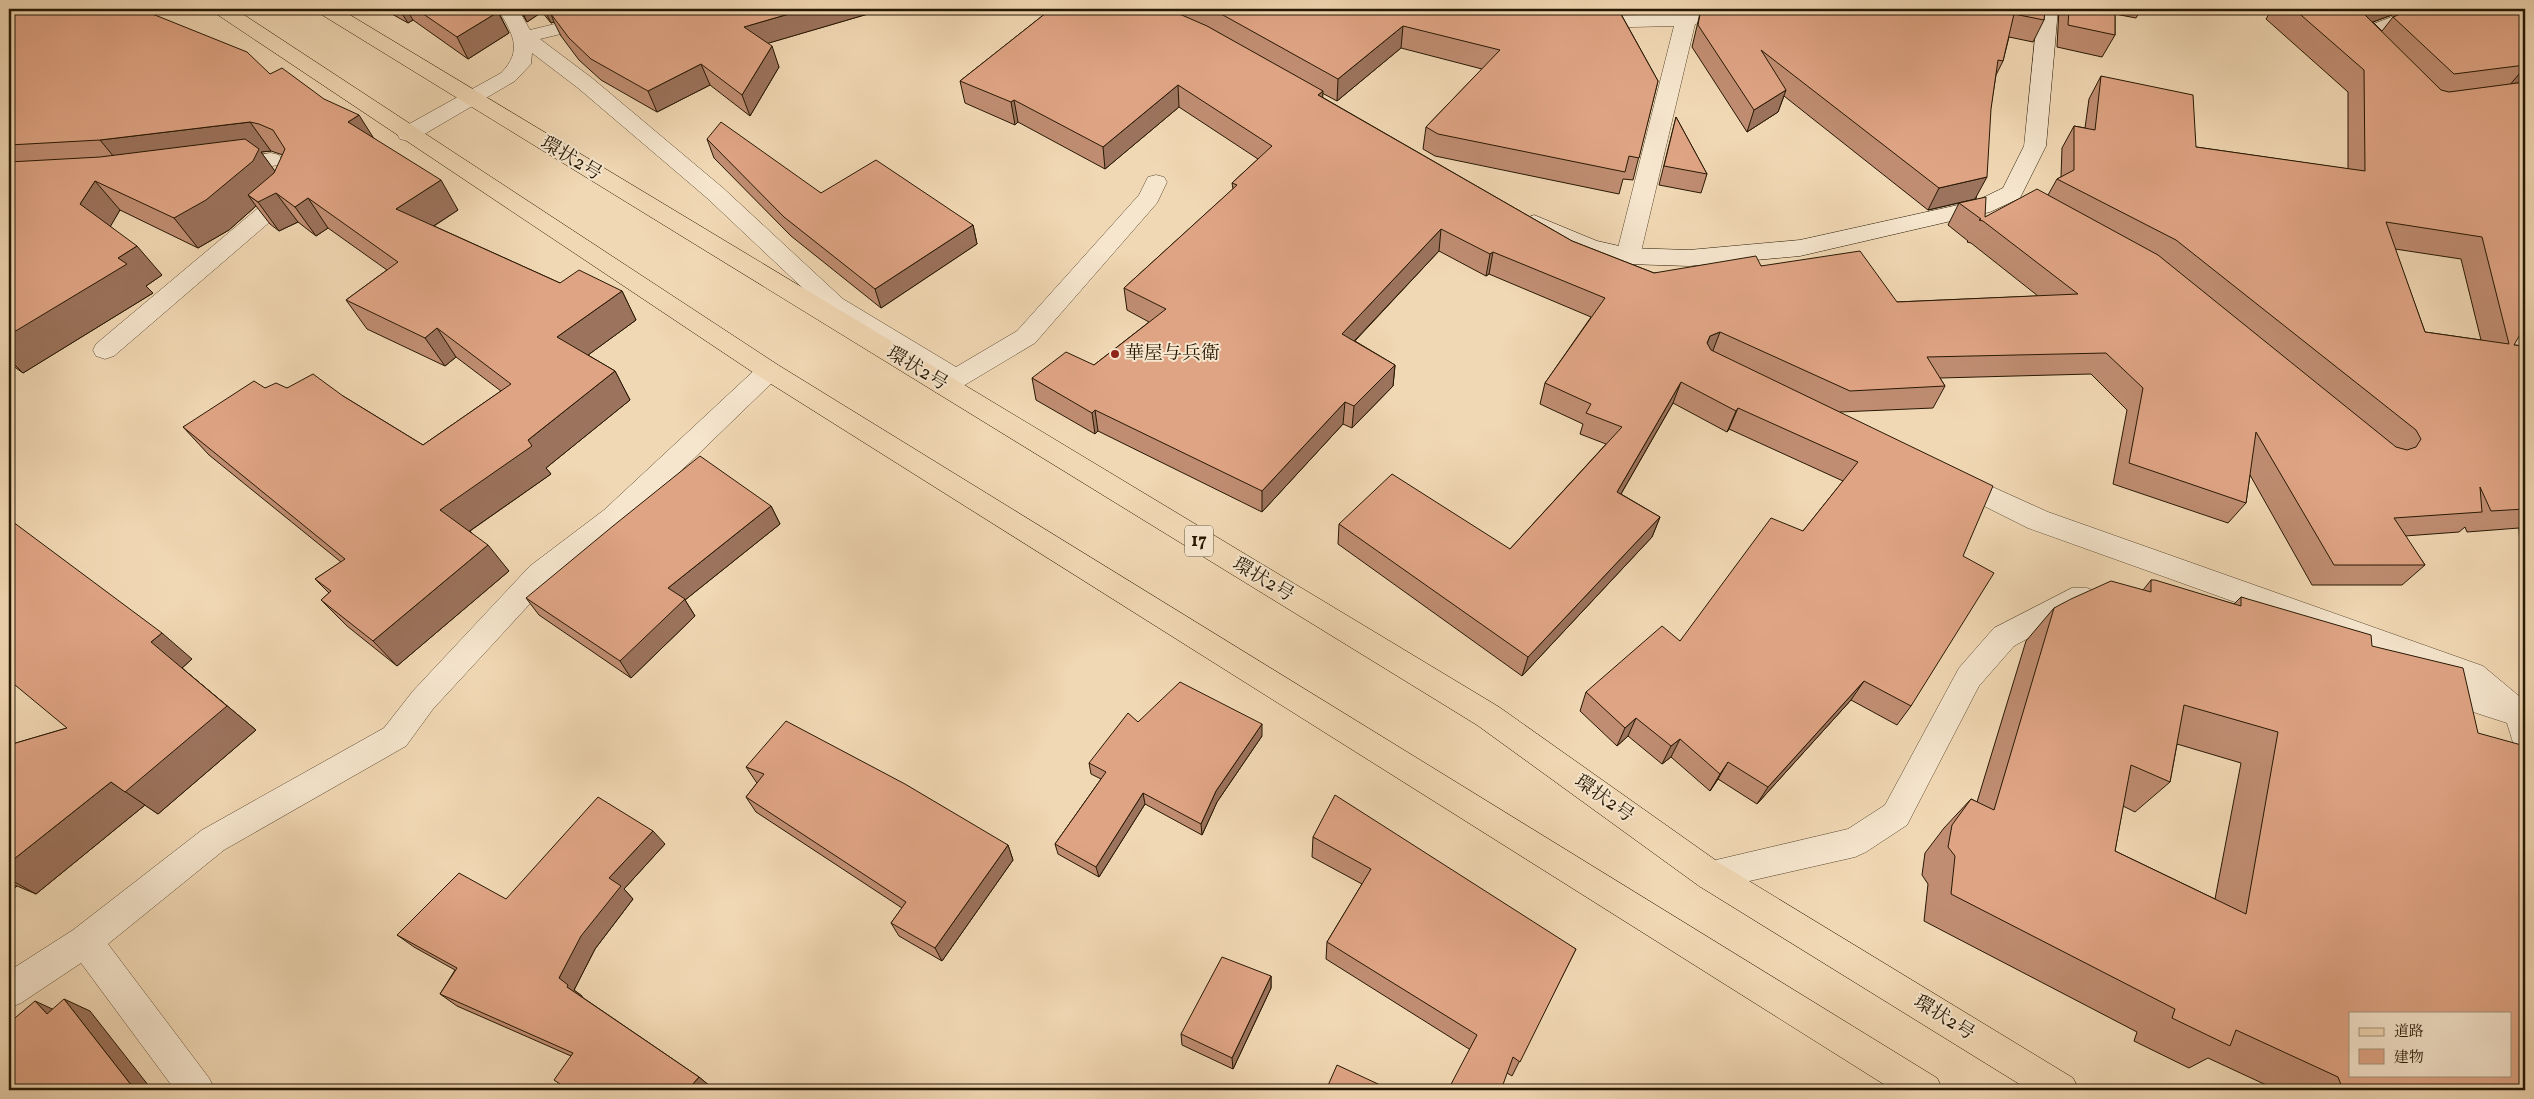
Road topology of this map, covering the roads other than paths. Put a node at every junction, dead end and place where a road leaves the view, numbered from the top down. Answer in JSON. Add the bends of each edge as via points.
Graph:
{"nodes":[{"id":1,"x":222,"y":9,"type":"edge"},
{"id":2,"x":326,"y":9,"type":"edge"},
{"id":3,"x":508,"y":9,"type":"edge"},
{"id":4,"x":640,"y":9,"type":"edge"},
{"id":5,"x":1741,"y":9,"type":"edge"},
{"id":6,"x":2048,"y":9,"type":"edge"},
{"id":7,"x":2431,"y":9,"type":"edge"},
{"id":8,"x":1570,"y":20,"type":"edge"},
{"id":9,"x":1686,"y":20,"type":"junction"},
{"id":10,"x":524,"y":37,"type":"junction"},
{"id":11,"x":2388,"y":64,"type":"edge"},
{"id":12,"x":470,"y":98,"type":"junction"},
{"id":13,"x":408,"y":134,"type":"junction"},
{"id":14,"x":212,"y":167,"type":"edge"},
{"id":15,"x":1156,"y":182,"type":"dead end"},
{"id":16,"x":1519,"y":214,"type":"edge"},
{"id":17,"x":1628,"y":256,"type":"junction"},
{"id":18,"x":105,"y":350,"type":"dead end"},
{"id":19,"x":769,"y":371,"type":"junction"},
{"id":20,"x":949,"y":382,"type":"junction"},
{"id":21,"x":1933,"y":469,"type":"edge"},
{"id":22,"x":2109,"y":600,"type":"edge"},
{"id":23,"x":2371,"y":667,"type":"edge"},
{"id":24,"x":2524,"y":723,"type":"edge"},
{"id":25,"x":1710,"y":874,"type":"junction"},
{"id":26,"x":85,"y":941,"type":"junction"},
{"id":27,"x":9,"y":991,"type":"edge"},
{"id":28,"x":198,"y":1090,"type":"edge"},
{"id":29,"x":1925,"y":1090,"type":"edge"},
{"id":30,"x":2061,"y":1090,"type":"edge"}],
"edges":[{"from":1,"to":13,"type":"main road"},
{"from":2,"to":12,"type":"main road","name":"環状2号","number":"17"},
{"from":3,"to":10,"type":"street"},
{"from":4,"to":10,"type":"street"},
{"from":5,"to":9,"type":"street"},
{"from":6,"to":17,"type":"street","via":[[2035,146],[2021,198],[1800,248],[1689,258]]},
{"from":7,"to":11,"type":"street","via":[[2359,36]]},
{"from":8,"to":9,"type":"street","via":[[1600,23]]},
{"from":9,"to":17,"type":"street"},
{"from":10,"to":12,"type":"street","via":[[521,64],[508,77]]},
{"from":10,"to":20,"type":"street","via":[[715,193],[835,305]]},
{"from":12,"to":13,"type":"street"},
{"from":12,"to":20,"type":"main road","name":"環状2号","number":"17"},
{"from":13,"to":19,"type":"main road"},
{"from":14,"to":18,"type":"street","via":[[271,160],[284,166],[293,178],[286,196]]},
{"from":15,"to":20,"type":"street","via":[[1150,198],[1026,337]]},
{"from":16,"to":17,"type":"street","via":[[1591,248]]},
{"from":19,"to":26,"type":"street","via":[[614,518],[540,574],[423,700],[395,737],[213,840]]},
{"from":19,"to":29,"type":"main road"},
{"from":20,"to":25,"type":"main road","name":"環状2号","number":"17","via":[[1488,716]]},
{"from":21,"to":24,"type":"street","via":[[2038,520],[2473,675]]},
{"from":22,"to":25,"type":"street","via":[[2072,600],[2004,637],[1969,677],[1896,815],[1855,842]]},
{"from":23,"to":24,"type":"street"},
{"from":25,"to":30,"type":"main road","name":"環状2号","number":"17"},
{"from":26,"to":27,"type":"street"},
{"from":26,"to":28,"type":"street"}]}
